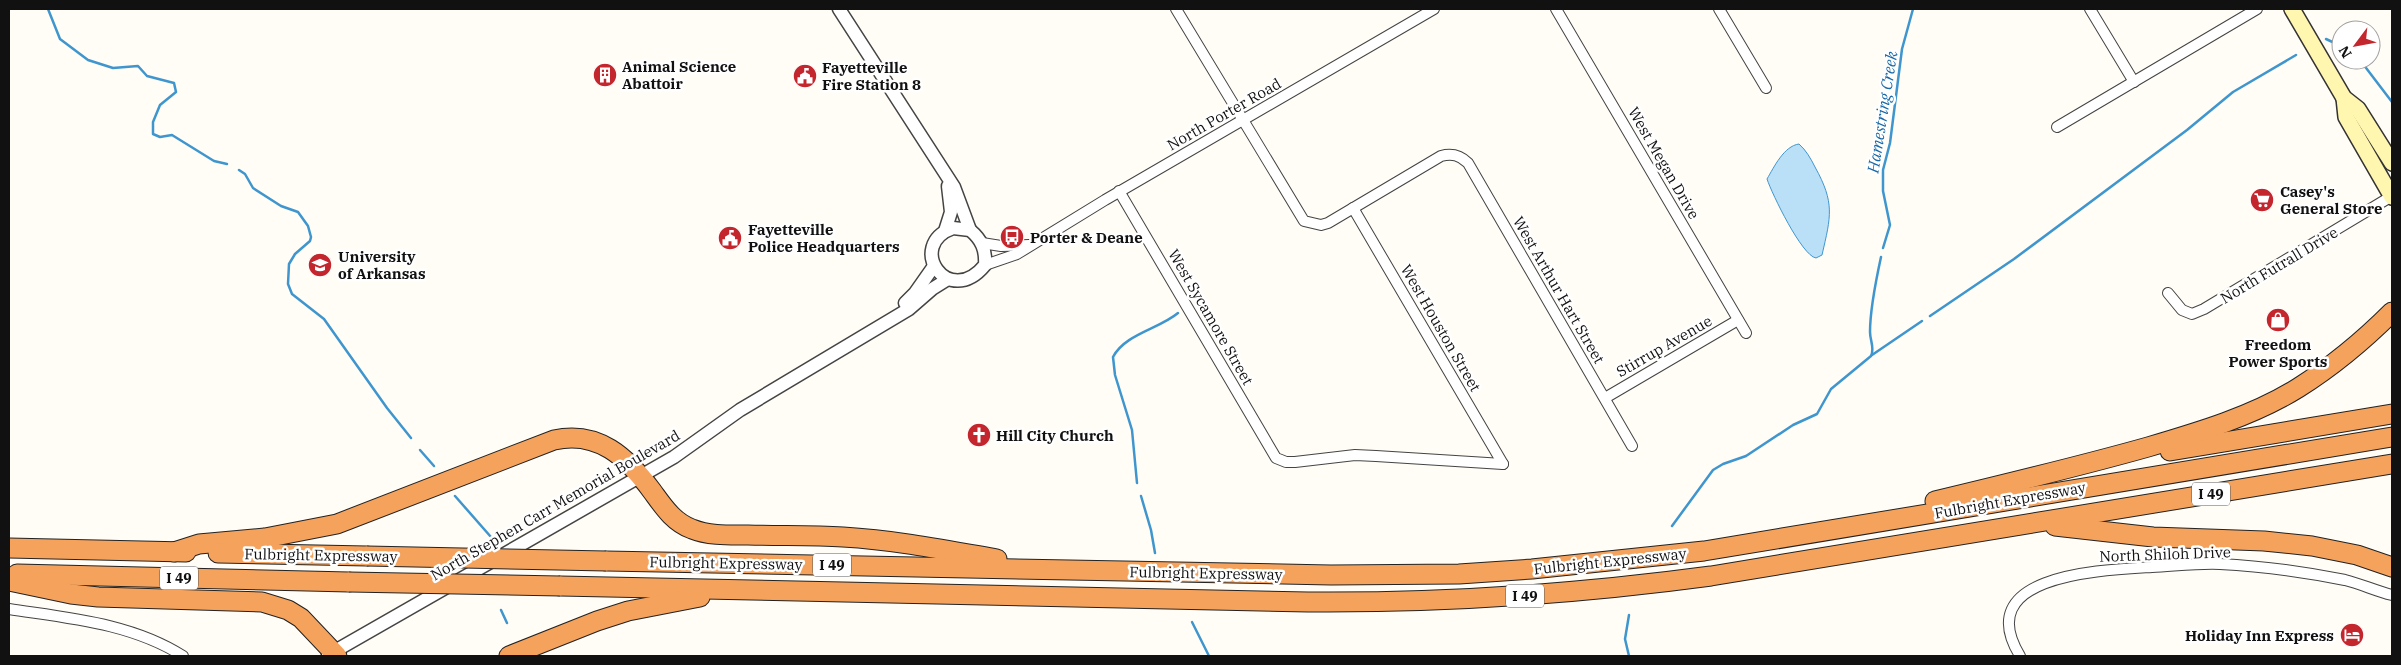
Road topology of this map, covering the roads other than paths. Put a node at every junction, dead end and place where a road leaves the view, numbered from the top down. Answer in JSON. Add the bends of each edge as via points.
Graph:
{"nodes":[{"id":1,"x":839,"y":9,"type":"edge"},
{"id":2,"x":1176,"y":9,"type":"edge"},
{"id":3,"x":1434,"y":9,"type":"edge"},
{"id":4,"x":1556,"y":9,"type":"edge"},
{"id":5,"x":1720,"y":9,"type":"edge"},
{"id":6,"x":2090,"y":9,"type":"edge"},
{"id":7,"x":2257,"y":9,"type":"edge"},
{"id":8,"x":2292,"y":9,"type":"edge"},
{"id":9,"x":1421,"y":12,"type":"edge"},
{"id":10,"x":2134,"y":82,"type":"junction"},
{"id":11,"x":1766,"y":88,"type":"dead end"},
{"id":12,"x":2344,"y":98,"type":"junction"},
{"id":13,"x":1241,"y":121,"type":"junction"},
{"id":14,"x":2057,"y":127,"type":"dead end"},
{"id":15,"x":2392,"y":163,"type":"edge"},
{"id":16,"x":944,"y":171,"type":"junction"},
{"id":17,"x":1119,"y":191,"type":"junction"},
{"id":18,"x":2392,"y":196,"type":"edge"},
{"id":19,"x":1353,"y":208,"type":"junction"},
{"id":20,"x":970,"y":230,"type":"junction"},
{"id":21,"x":945,"y":231,"type":"junction"},
{"id":22,"x":982,"y":243,"type":"junction"},
{"id":23,"x":1029,"y":245,"type":"junction"},
{"id":24,"x":985,"y":265,"type":"junction"},
{"id":25,"x":934,"y":266,"type":"junction"},
{"id":26,"x":948,"y":279,"type":"junction"},
{"id":27,"x":2168,"y":293,"type":"dead end"},
{"id":28,"x":2392,"y":312,"type":"edge"},
{"id":29,"x":899,"y":314,"type":"junction"},
{"id":30,"x":1738,"y":320,"type":"junction"},
{"id":31,"x":1746,"y":333,"type":"dead end"},
{"id":32,"x":1605,"y":398,"type":"junction"},
{"id":33,"x":2392,"y":414,"type":"edge"},
{"id":34,"x":2392,"y":436,"type":"edge"},
{"id":35,"x":1632,"y":446,"type":"dead end"},
{"id":36,"x":2104,"y":460,"type":"junction"},
{"id":37,"x":1502,"y":464,"type":"joint"},
{"id":38,"x":2392,"y":464,"type":"edge"},
{"id":39,"x":640,"y":477,"type":"junction"},
{"id":40,"x":2030,"y":524,"type":"junction"},
{"id":41,"x":1786,"y":538,"type":"junction"},
{"id":42,"x":9,"y":548,"type":"edge"},
{"id":43,"x":174,"y":552,"type":"junction"},
{"id":44,"x":2392,"y":567,"type":"edge"},
{"id":45,"x":1058,"y":570,"type":"junction"},
{"id":46,"x":9,"y":574,"type":"edge"},
{"id":47,"x":9,"y":581,"type":"edge"},
{"id":48,"x":740,"y":589,"type":"junction"},
{"id":49,"x":2392,"y":595,"type":"edge"},
{"id":50,"x":9,"y":610,"type":"edge"},
{"id":51,"x":332,"y":655,"type":"edge"},
{"id":52,"x":183,"y":656,"type":"edge"},
{"id":53,"x":509,"y":656,"type":"edge"},
{"id":54,"x":2020,"y":656,"type":"edge"}],
"edges":[{"from":1,"to":16,"type":"street"},
{"from":2,"to":13,"type":"street"},
{"from":3,"to":9,"type":"street","name":"North Porter Road"},
{"from":4,"to":30,"type":"street","name":"West Megan Drive"},
{"from":5,"to":11,"type":"street"},
{"from":6,"to":10,"type":"street"},
{"from":7,"to":10,"type":"street"},
{"from":8,"to":12,"type":"main road"},
{"from":9,"to":13,"type":"street","name":"North Porter Road"},
{"from":10,"to":14,"type":"street"},
{"from":12,"to":15,"type":"main road","via":[[2358,110]]},
{"from":12,"to":18,"type":"main road","via":[[2346,117]]},
{"from":13,"to":17,"type":"street","name":"North Porter Road"},
{"from":13,"to":19,"type":"street","via":[[1304,221],[1321,225]]},
{"from":16,"to":20,"type":"street","via":[[954,187]]},
{"from":16,"to":21,"type":"street","via":[[951,212]]},
{"from":17,"to":23,"type":"street","name":"North Porter Road"},
{"from":17,"to":37,"type":"street","name":"West Sycamore Street","via":[[1276,458],[1295,462],[1355,455]]},
{"from":18,"to":27,"type":"street","name":"North Futrall Drive","via":[[2204,309],[2192,314],[2182,310]]},
{"from":19,"to":32,"type":"street","name":"West Arthur Hart Street","via":[[1441,156],[1456,155],[1468,163]]},
{"from":19,"to":37,"type":"street","name":"West Houston Street"},
{"from":20,"to":21,"type":"street","via":[[953,228]]},
{"from":20,"to":22,"type":"street"},
{"from":21,"to":25,"type":"street","via":[[933,243]]},
{"from":22,"to":23,"type":"street","name":"North Porter Road"},
{"from":22,"to":24,"type":"street"},
{"from":23,"to":24,"type":"street","name":"North Porter Road","via":[[1017,254]]},
{"from":24,"to":26,"type":"street","via":[[966,280]]},
{"from":25,"to":26,"type":"street"},
{"from":25,"to":29,"type":"street","name":"North Stephen Carr Memorial Boulevard"},
{"from":26,"to":29,"type":"street","name":"North Stephen Carr Memorial Boulevard"},
{"from":28,"to":36,"type":"highway","via":[[2335,362],[2279,398],[2194,434]]},
{"from":29,"to":39,"type":"street","name":"North Stephen Carr Memorial Boulevard","via":[[740,410]]},
{"from":30,"to":31,"type":"street","name":"West Megan Drive"},
{"from":30,"to":32,"type":"street","name":"Stirrup Avenue"},
{"from":32,"to":35,"type":"street","name":"West Arthur Hart Street"},
{"from":33,"to":36,"type":"highway"},
{"from":34,"to":41,"type":"highway","name":"Fulbright Expressway","number":"I 49"},
{"from":36,"to":41,"type":"highway"},
{"from":38,"to":40,"type":"highway","name":"Fulbright Expressway","number":"I 49"},
{"from":39,"to":43,"type":"highway","via":[[604,445],[567,437],[337,524],[265,538],[200,544]]},
{"from":39,"to":45,"type":"highway","via":[[674,519],[706,533],[899,542]]},
{"from":39,"to":51,"type":"street","name":"North Stephen Carr Memorial Boulevard"},
{"from":40,"to":44,"type":"highway","via":[[2153,537],[2312,546],[2357,555]]},
{"from":40,"to":48,"type":"highway","name":"Fulbright Expressway","number":"I 49","via":[[1692,579],[1610,589],[1450,600],[1299,602]]},
{"from":41,"to":45,"type":"highway","name":"Fulbright Expressway","number":"I 49","via":[[1613,562],[1459,574]]},
{"from":42,"to":43,"type":"highway","name":"Fulbright Expressway","number":"I 49"},
{"from":43,"to":45,"type":"highway","name":"Fulbright Expressway","number":"I 49","bridge":true},
{"from":46,"to":48,"type":"highway","name":"Fulbright Expressway","number":"I 49","bridge":true},
{"from":47,"to":51,"type":"highway","via":[[98,597],[262,602],[301,618]]},
{"from":48,"to":53,"type":"highway","via":[[628,612],[568,631]]},
{"from":49,"to":54,"type":"street","name":"North Shiloh Drive","via":[[2322,576],[2220,564],[2100,570],[2036,587],[2020,599],[2009,613],[2007,623]]},
{"from":50,"to":52,"type":"street","via":[[123,629],[165,644]]}]}
